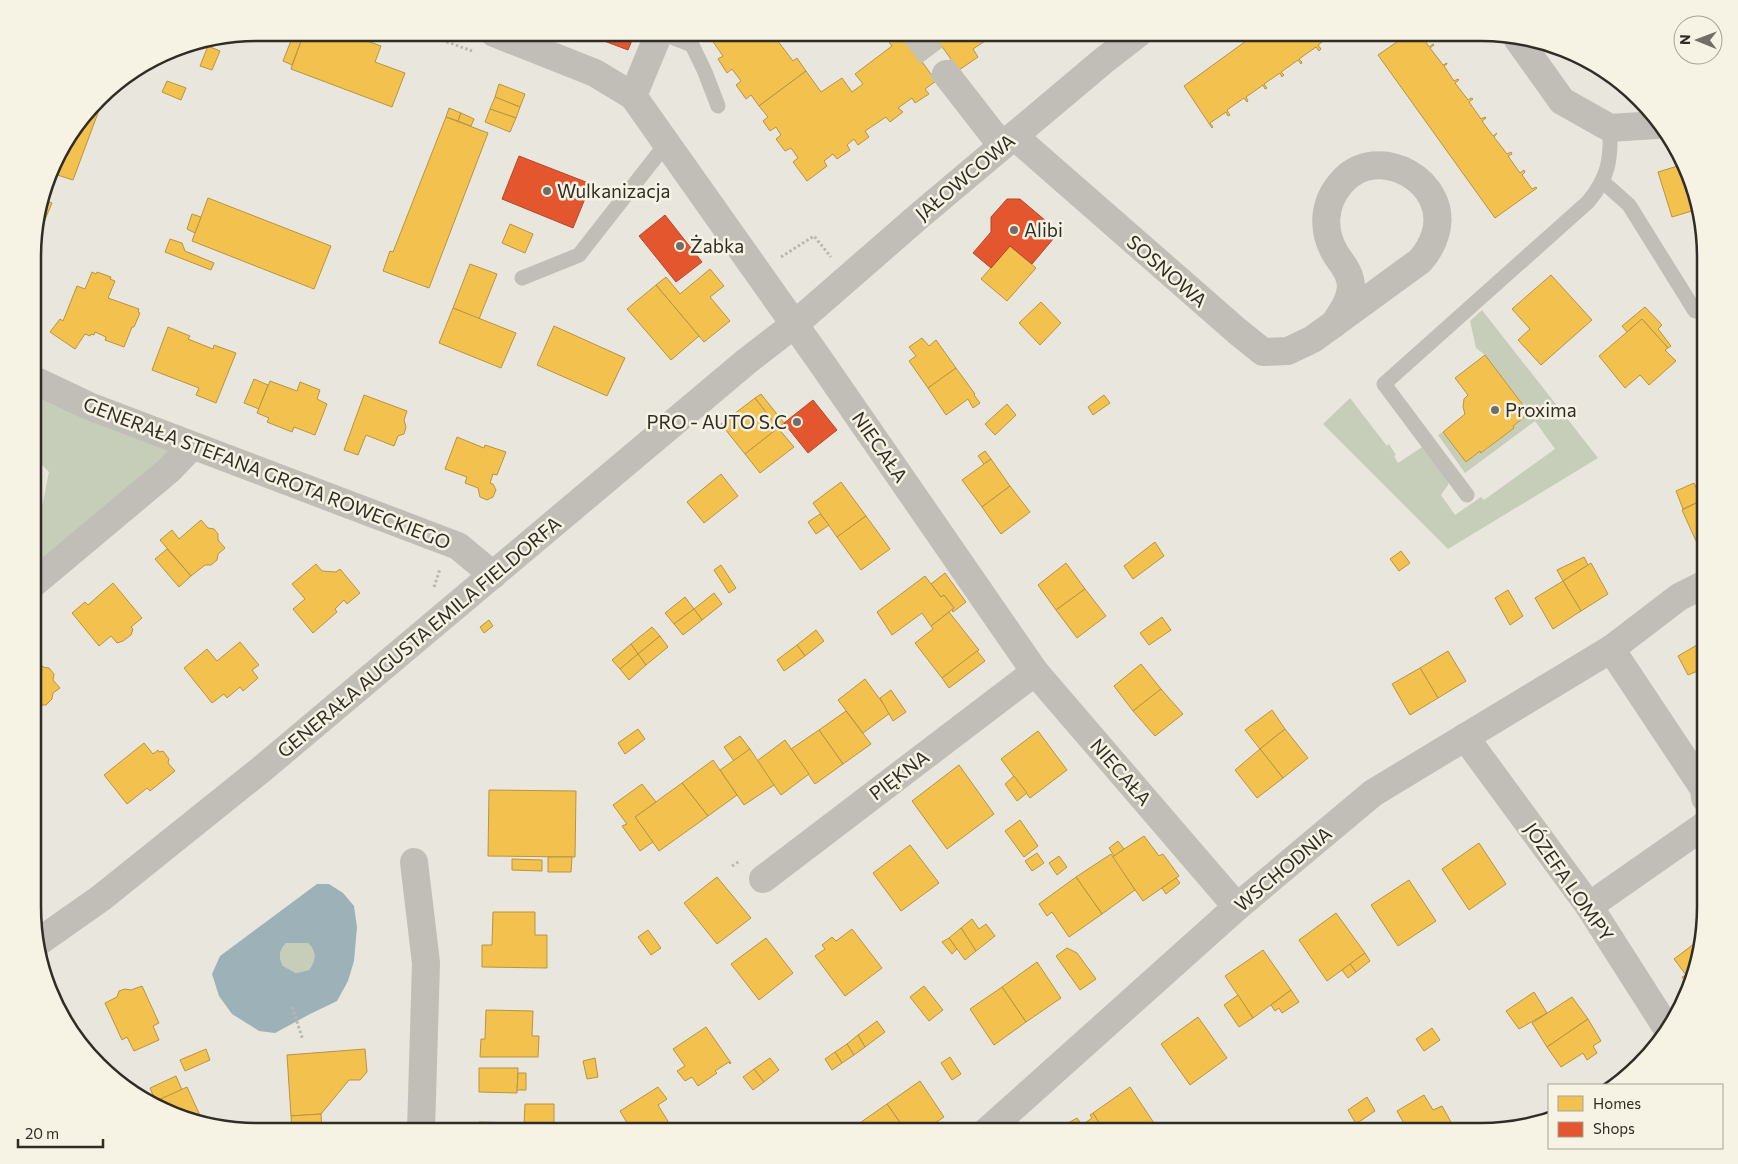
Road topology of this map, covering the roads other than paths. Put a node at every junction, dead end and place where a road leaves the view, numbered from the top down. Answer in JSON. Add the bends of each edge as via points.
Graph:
{"nodes":[{"id":1,"x":516,"y":41,"type":"edge"},
{"id":2,"x":656,"y":41,"type":"edge"},
{"id":3,"x":682,"y":41,"type":"edge"},
{"id":4,"x":1127,"y":41,"type":"edge"},
{"id":5,"x":1528,"y":47,"type":"edge"},
{"id":6,"x":946,"y":74,"type":"tunnel mouth"},
{"id":7,"x":633,"y":96,"type":"junction"},
{"id":8,"x":718,"y":106,"type":"dead end"},
{"id":9,"x":1651,"y":125,"type":"edge"},
{"id":10,"x":1610,"y":128,"type":"junction"},
{"id":11,"x":1008,"y":141,"type":"junction"},
{"id":12,"x":666,"y":144,"type":"junction"},
{"id":13,"x":1602,"y":181,"type":"junction"},
{"id":14,"x":522,"y":278,"type":"dead end"},
{"id":15,"x":1695,"y":311,"type":"dead end"},
{"id":16,"x":795,"y":324,"type":"junction"},
{"id":17,"x":1334,"y":324,"type":"junction"},
{"id":18,"x":41,"y":383,"type":"edge"},
{"id":19,"x":192,"y":446,"type":"junction"},
{"id":20,"x":1467,"y":495,"type":"dead end"},
{"id":21,"x":493,"y":575,"type":"junction"},
{"id":22,"x":41,"y":577,"type":"edge"},
{"id":23,"x":1697,"y":588,"type":"edge"},
{"id":24,"x":1611,"y":649,"type":"junction"},
{"id":25,"x":1035,"y":672,"type":"junction"},
{"id":26,"x":1465,"y":737,"type":"junction"},
{"id":27,"x":1697,"y":778,"type":"edge"},
{"id":28,"x":1697,"y":831,"type":"edge"},
{"id":29,"x":414,"y":862,"type":"dead end"},
{"id":30,"x":764,"y":879,"type":"dead end"},
{"id":31,"x":1589,"y":906,"type":"junction"},
{"id":32,"x":1237,"y":907,"type":"junction"},
{"id":33,"x":43,"y":938,"type":"edge"},
{"id":34,"x":1663,"y":1022,"type":"edge"},
{"id":35,"x":421,"y":1123,"type":"edge"},
{"id":36,"x":1001,"y":1123,"type":"edge"}],
"edges":[{"from":1,"to":7,"type":"street","name":"NIECAŁA","via":[[595,73]]},
{"from":2,"to":7,"type":"street"},
{"from":3,"to":8,"type":"lane","via":[[692,45]]},
{"from":4,"to":11,"type":"street","name":"JAŁOWCOWA"},
{"from":5,"to":10,"type":"street","via":[[1562,101]]},
{"from":6,"to":11,"type":"street","name":"SOSNOWA"},
{"from":7,"to":12,"type":"street","name":"NIECAŁA"},
{"from":9,"to":10,"type":"street"},
{"from":10,"to":13,"type":"lane","via":[[1610,156]]},
{"from":11,"to":16,"type":"street","name":"JAŁOWCOWA"},
{"from":11,"to":17,"type":"street","name":"SOSNOWA","via":[[1263,352],[1288,351]]},
{"from":12,"to":14,"type":"lane","via":[[579,255]]},
{"from":12,"to":16,"type":"street","name":"NIECAŁA"},
{"from":13,"to":15,"type":"lane","via":[[1629,205]]},
{"from":13,"to":20,"type":"lane","via":[[1588,202],[1384,384]]},
{"from":16,"to":21,"type":"street","name":"GENERAŁA AUGUSTA EMILA FIELDORFA"},
{"from":16,"to":25,"type":"street","name":"NIECAŁA"},
{"from":17,"to":17,"type":"street","name":"SOSNOWA","via":[[1420,261],[1430,249],[1436,234],[1434,202],[1427,188],[1402,169],[1386,165],[1355,171],[1333,193],[1327,208],[1329,240],[1347,269],[1351,286],[1346,306]]},
{"from":18,"to":19,"type":"street","name":"GENERAŁA STEFANA GROTA ROWECKIEGO","via":[[89,406]]},
{"from":19,"to":21,"type":"street","name":"GENERAŁA STEFANA GROTA ROWECKIEGO","via":[[458,546]]},
{"from":19,"to":22,"type":"street","via":[[169,470]]},
{"from":21,"to":33,"type":"street","name":"GENERAŁA AUGUSTA EMILA FIELDORFA","via":[[263,768],[101,898]]},
{"from":23,"to":24,"type":"street","name":"WSCHODNIA","via":[[1679,597]]},
{"from":24,"to":26,"type":"street","name":"WSCHODNIA"},
{"from":24,"to":27,"type":"street"},
{"from":25,"to":30,"type":"street","name":"PIĘKNA"},
{"from":25,"to":32,"type":"street","name":"NIECAŁA"},
{"from":26,"to":31,"type":"street","name":"JÓZEFA LOMPY"},
{"from":26,"to":32,"type":"street","name":"WSCHODNIA","via":[[1373,793]]},
{"from":28,"to":31,"type":"street"},
{"from":29,"to":35,"type":"street","via":[[426,963]]},
{"from":31,"to":34,"type":"street","name":"JÓZEFA LOMPY"},
{"from":32,"to":36,"type":"street","name":"WSCHODNIA"}]}
